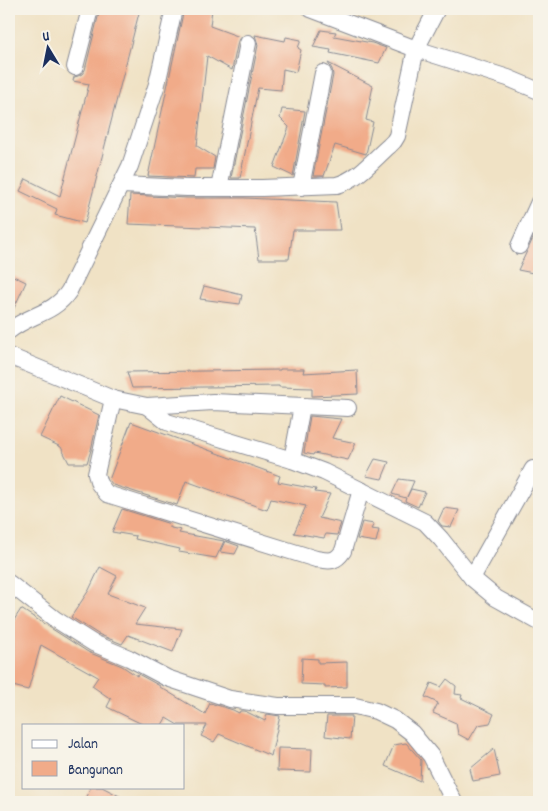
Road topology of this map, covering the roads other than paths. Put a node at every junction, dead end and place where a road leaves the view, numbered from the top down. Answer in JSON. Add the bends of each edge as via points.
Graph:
{"nodes":[{"id":1,"x":90,"y":9,"type":"edge"},
{"id":2,"x":174,"y":9,"type":"edge"},
{"id":3,"x":311,"y":9,"type":"edge"},
{"id":4,"x":437,"y":9,"type":"edge"},
{"id":5,"x":347,"y":15,"type":"edge"},
{"id":6,"x":248,"y":43,"type":"dead end"},
{"id":7,"x":416,"y":49,"type":"junction"},
{"id":8,"x":75,"y":67,"type":"dead end"},
{"id":9,"x":323,"y":73,"type":"dead end"},
{"id":10,"x":539,"y":91,"type":"edge"},
{"id":11,"x":122,"y":185,"type":"junction"},
{"id":12,"x":301,"y":187,"type":"junction"},
{"id":13,"x":219,"y":188,"type":"junction"},
{"id":14,"x":539,"y":202,"type":"edge"},
{"id":15,"x":519,"y":246,"type":"dead end"},
{"id":16,"x":9,"y":331,"type":"edge"},
{"id":17,"x":9,"y":356,"type":"edge"},
{"id":18,"x":113,"y":399,"type":"junction"},
{"id":19,"x":147,"y":406,"type":"junction"},
{"id":20,"x":302,"y":406,"type":"junction"},
{"id":21,"x":348,"y":408,"type":"dead end"},
{"id":22,"x":292,"y":460,"type":"junction"},
{"id":23,"x":534,"y":469,"type":"dead end"},
{"id":24,"x":360,"y":490,"type":"junction"},
{"id":25,"x":472,"y":578,"type":"junction"},
{"id":26,"x":9,"y":583,"type":"edge"},
{"id":27,"x":539,"y":622,"type":"edge"},
{"id":28,"x":454,"y":802,"type":"edge"}],
"edges":[{"from":1,"to":8,"type":"street"},
{"from":2,"to":11,"type":"street","via":[[157,84]]},
{"from":3,"to":5,"type":"street"},
{"from":4,"to":7,"type":"street"},
{"from":5,"to":7,"type":"street"},
{"from":6,"to":13,"type":"street"},
{"from":7,"to":10,"type":"street"},
{"from":7,"to":12,"type":"street","via":[[394,141],[348,181],[337,185]]},
{"from":9,"to":12,"type":"street"},
{"from":11,"to":13,"type":"street"},
{"from":11,"to":16,"type":"street","via":[[67,294],[51,309]]},
{"from":12,"to":13,"type":"street"},
{"from":14,"to":15,"type":"street"},
{"from":17,"to":18,"type":"street"},
{"from":18,"to":19,"type":"street"},
{"from":18,"to":24,"type":"street","via":[[96,474],[107,494],[316,560],[332,561],[343,551]]},
{"from":19,"to":20,"type":"street","via":[[213,402]]},
{"from":19,"to":22,"type":"street","via":[[167,422]]},
{"from":20,"to":21,"type":"street"},
{"from":20,"to":22,"type":"street"},
{"from":22,"to":24,"type":"street"},
{"from":23,"to":25,"type":"street"},
{"from":24,"to":25,"type":"street","via":[[425,522]]},
{"from":25,"to":27,"type":"street","via":[[496,598]]},
{"from":26,"to":28,"type":"street","via":[[55,619],[93,643],[167,678],[230,699],[278,706],[355,706],[395,720],[412,733],[431,756]]}]}
